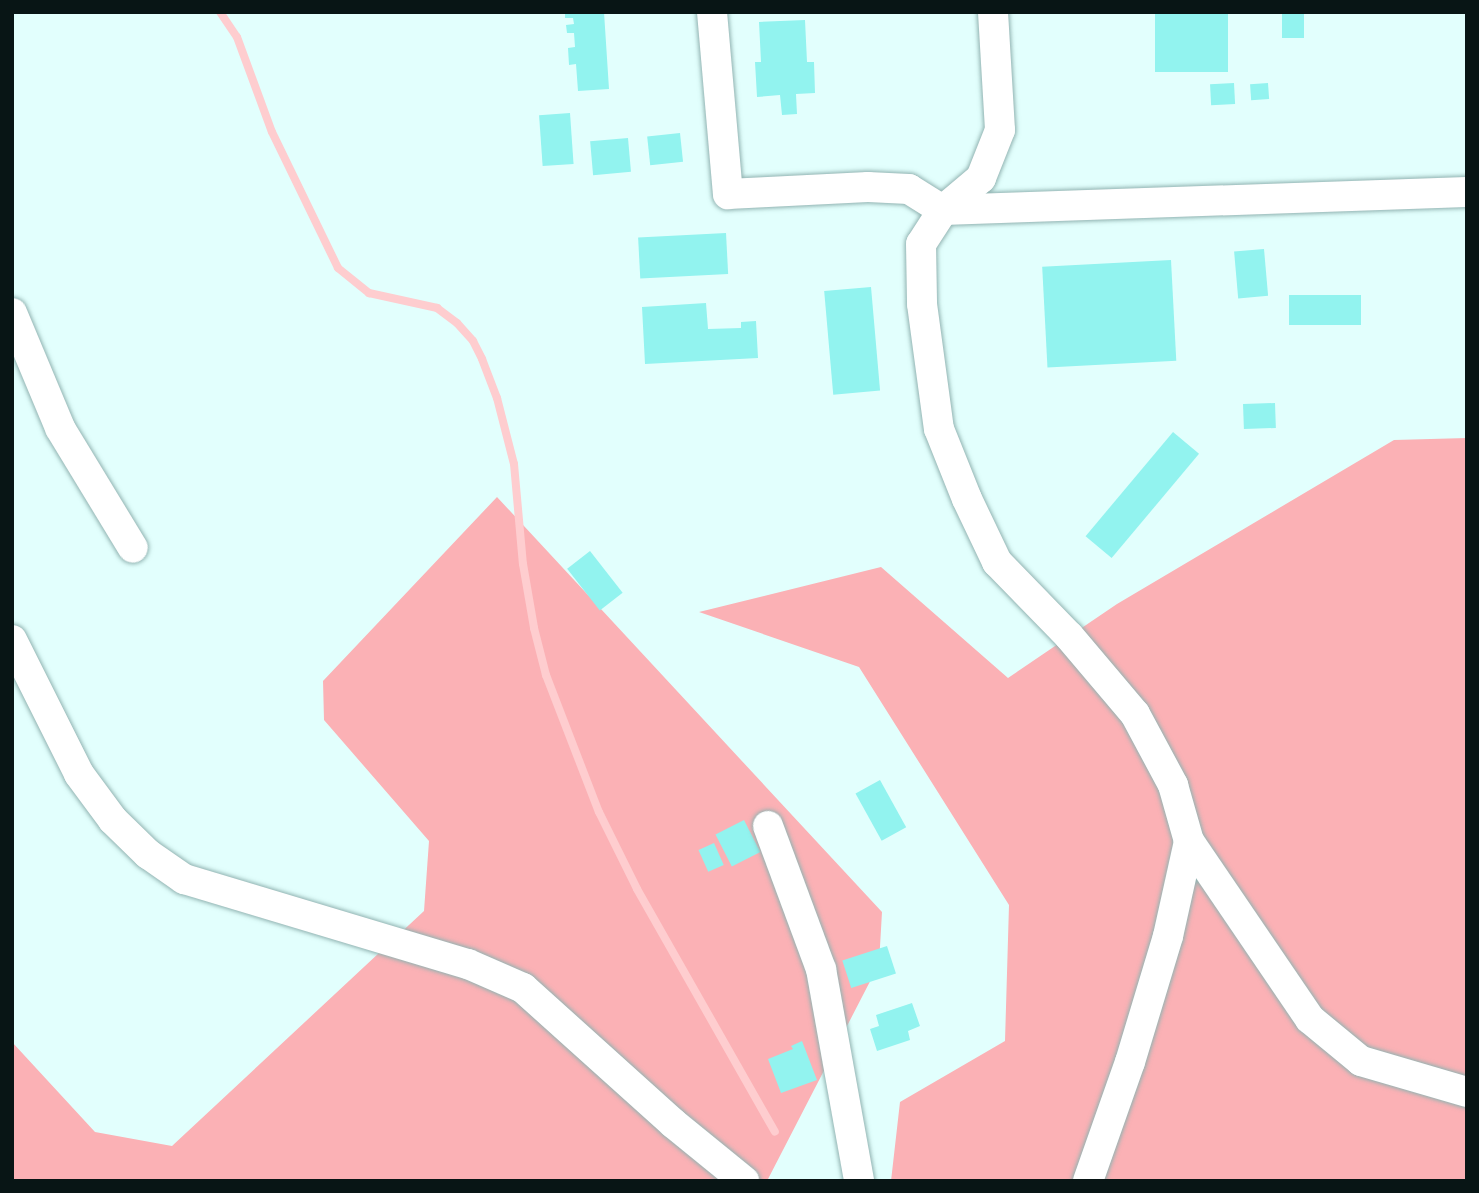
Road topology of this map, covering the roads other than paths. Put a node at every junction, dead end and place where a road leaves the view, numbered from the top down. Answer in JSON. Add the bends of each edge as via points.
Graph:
{"nodes":[{"id":1,"x":712,"y":12,"type":"edge"},
{"id":2,"x":993,"y":12,"type":"edge"},
{"id":3,"x":1467,"y":192,"type":"edge"},
{"id":4,"x":943,"y":210,"type":"junction"},
{"id":5,"x":12,"y":313,"type":"edge"},
{"id":6,"x":133,"y":548,"type":"dead end"},
{"id":7,"x":12,"y":640,"type":"edge"},
{"id":8,"x":768,"y":826,"type":"dead end"},
{"id":9,"x":1189,"y":841,"type":"junction"},
{"id":10,"x":1467,"y":1092,"type":"edge"},
{"id":11,"x":744,"y":1181,"type":"edge"},
{"id":12,"x":859,"y":1181,"type":"edge"},
{"id":13,"x":1088,"y":1181,"type":"edge"}],
"edges":[{"from":1,"to":4,"type":"street","via":[[728,194],[909,189]]},
{"from":2,"to":4,"type":"street","via":[[1000,130],[981,178]]},
{"from":3,"to":4,"type":"street"},
{"from":4,"to":9,"type":"street","via":[[921,244],[922,304],[939,429],[997,562],[1069,636],[1135,714],[1173,785]]},
{"from":5,"to":6,"type":"street","via":[[60,428]]},
{"from":7,"to":11,"type":"street","via":[[79,774],[113,820],[148,854],[184,879],[468,964],[523,988]]},
{"from":8,"to":12,"type":"street","via":[[821,969]]},
{"from":9,"to":10,"type":"street","via":[[1310,1018],[1361,1061]]},
{"from":9,"to":13,"type":"street","via":[[1168,936]]}]}
